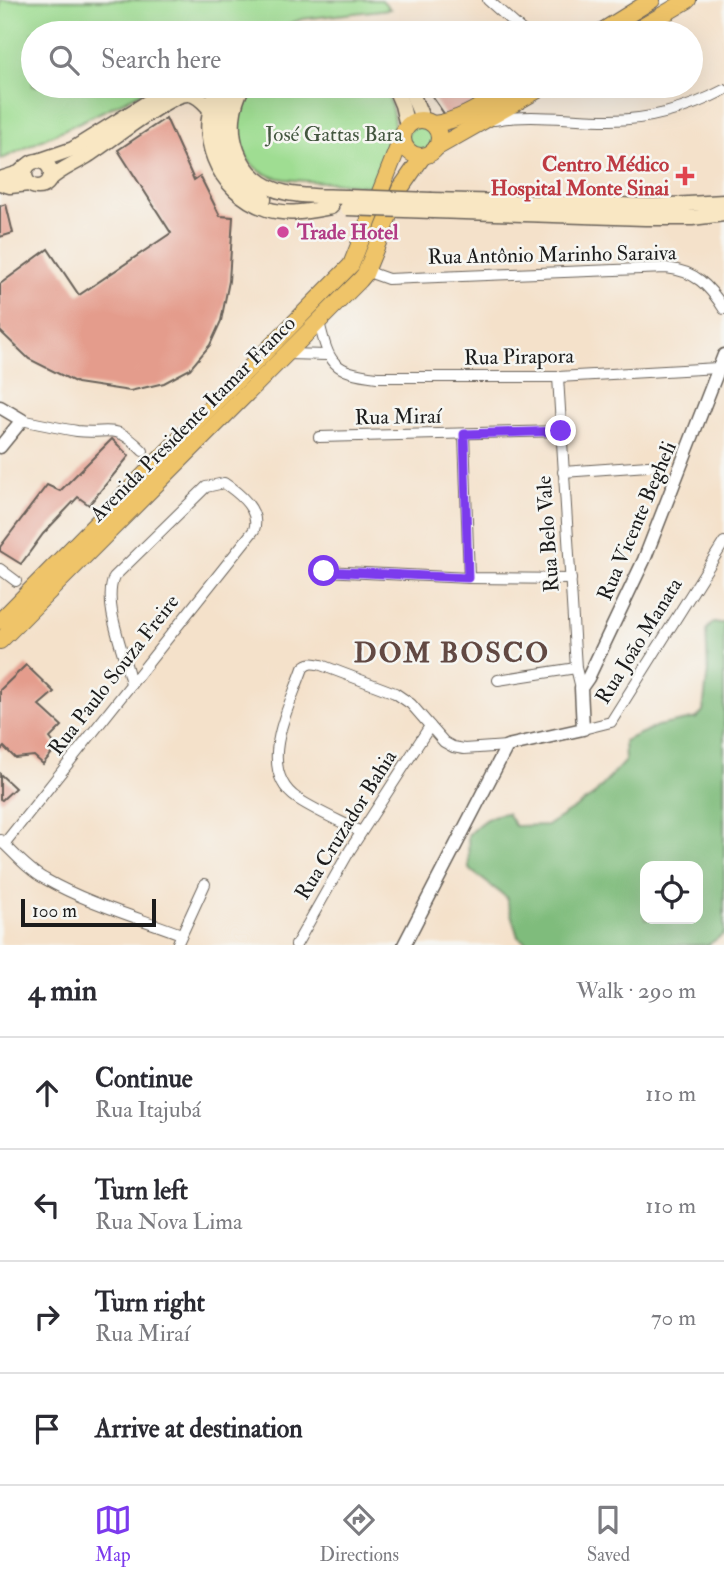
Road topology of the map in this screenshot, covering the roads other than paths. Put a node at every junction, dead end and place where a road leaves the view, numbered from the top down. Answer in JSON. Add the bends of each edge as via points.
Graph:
{"nodes":[{"id":1,"x":488,"y":0,"type":"edge"},
{"id":2,"x":652,"y":0,"type":"edge"},
{"id":3,"x":688,"y":0,"type":"edge"},
{"id":4,"x":630,"y":7,"type":"edge"},
{"id":5,"x":512,"y":21,"type":"edge"},
{"id":6,"x":614,"y":21,"type":"edge"},
{"id":7,"x":652,"y":21,"type":"edge"},
{"id":8,"x":724,"y":90,"type":"edge"},
{"id":9,"x":155,"y":98,"type":"edge"},
{"id":10,"x":175,"y":98,"type":"edge"},
{"id":11,"x":199,"y":98,"type":"edge"},
{"id":12,"x":216,"y":98,"type":"edge"},
{"id":13,"x":225,"y":98,"type":"edge"},
{"id":14,"x":238,"y":98,"type":"edge"},
{"id":15,"x":399,"y":98,"type":"edge"},
{"id":16,"x":415,"y":98,"type":"edge"},
{"id":17,"x":494,"y":98,"type":"edge"},
{"id":18,"x":524,"y":98,"type":"edge"},
{"id":19,"x":211,"y":110,"type":"junction"},
{"id":20,"x":428,"y":122,"type":"junction"},
{"id":21,"x":483,"y":122,"type":"junction"},
{"id":22,"x":405,"y":132,"type":"junction"},
{"id":23,"x":429,"y":152,"type":"junction"},
{"id":24,"x":33,"y":164,"type":"junction"},
{"id":25,"x":50,"y":179,"type":"junction"},
{"id":26,"x":0,"y":181,"type":"edge"},
{"id":27,"x":29,"y":184,"type":"junction"},
{"id":28,"x":724,"y":202,"type":"edge"},
{"id":29,"x":347,"y":203,"type":"junction"},
{"id":30,"x":433,"y":205,"type":"junction"},
{"id":31,"x":331,"y":207,"type":"junction"},
{"id":32,"x":724,"y":214,"type":"edge"},
{"id":33,"x":368,"y":267,"type":"junction"},
{"id":34,"x":724,"y":309,"type":"edge"},
{"id":35,"x":319,"y":322,"type":"junction"},
{"id":36,"x":287,"y":354,"type":"junction"},
{"id":37,"x":327,"y":355,"type":"junction"},
{"id":38,"x":724,"y":355,"type":"edge"},
{"id":39,"x":718,"y":368,"type":"junction"},
{"id":40,"x":558,"y":377,"type":"junction"},
{"id":41,"x":0,"y":407,"type":"edge"},
{"id":42,"x":22,"y":420,"type":"junction"},
{"id":43,"x":561,"y":431,"type":"junction"},
{"id":44,"x":464,"y":434,"type":"junction"},
{"id":45,"x":319,"y":437,"type":"dead end"},
{"id":46,"x":0,"y":447,"type":"edge"},
{"id":47,"x":143,"y":451,"type":"dead end"},
{"id":48,"x":662,"y":466,"type":"dead end"},
{"id":49,"x":564,"y":472,"type":"junction"},
{"id":50,"x":724,"y":542,"type":"edge"},
{"id":51,"x":0,"y":569,"type":"edge"},
{"id":52,"x":324,"y":571,"type":"dead end"},
{"id":53,"x":468,"y":578,"type":"junction"},
{"id":54,"x":571,"y":579,"type":"junction"},
{"id":55,"x":16,"y":581,"type":"dead end"},
{"id":56,"x":0,"y":621,"type":"edge"},
{"id":57,"x":0,"y":641,"type":"edge"},
{"id":58,"x":576,"y":668,"type":"junction"},
{"id":59,"x":498,"y":680,"type":"dead end"},
{"id":60,"x":131,"y":684,"type":"junction"},
{"id":61,"x":581,"y":693,"type":"junction"},
{"id":62,"x":430,"y":726,"type":"junction"},
{"id":63,"x":583,"y":729,"type":"junction"},
{"id":64,"x":565,"y":732,"type":"junction"},
{"id":65,"x":507,"y":747,"type":"junction"},
{"id":66,"x":361,"y":832,"type":"junction"},
{"id":67,"x":2,"y":842,"type":"edge"},
{"id":68,"x":205,"y":884,"type":"dead end"},
{"id":69,"x":181,"y":934,"type":"junction"},
{"id":70,"x":177,"y":945,"type":"edge"},
{"id":71,"x":296,"y":945,"type":"edge"},
{"id":72,"x":404,"y":945,"type":"edge"}],
"edges":[{"from":1,"to":5,"type":"street"},
{"from":2,"to":4,"type":"main road"},
{"from":3,"to":7,"type":"main road"},
{"from":4,"to":6,"type":"main road"},
{"from":8,"to":21,"type":"street","via":[[648,117],[513,117]]},
{"from":9,"to":24,"type":"main road","via":[[73,149]]},
{"from":10,"to":25,"type":"main road"},
{"from":11,"to":19,"type":"main road"},
{"from":12,"to":19,"type":"main road"},
{"from":13,"to":31,"type":"main road","via":[[221,140],[235,176],[265,200]]},
{"from":14,"to":29,"type":"main road","via":[[233,135],[237,152],[250,171],[288,194]]},
{"from":15,"to":22,"type":"main road"},
{"from":16,"to":20,"type":"main road"},
{"from":17,"to":20,"type":"main road","via":[[463,116]]},
{"from":18,"to":21,"type":"main road"},
{"from":19,"to":31,"type":"main road","via":[[212,154],[223,177],[241,195],[281,212]]},
{"from":20,"to":22,"type":"main road","via":[[411,122]]},
{"from":20,"to":23,"type":"main road","via":[[439,138]]},
{"from":21,"to":23,"type":"main road"},
{"from":22,"to":23,"type":"main road","via":[[408,151]]},
{"from":22,"to":56,"type":"main road","name":"Avenida Presidente Itamar Franco","via":[[351,265]]},
{"from":23,"to":33,"type":"main road","name":"Avenida Presidente Itamar Franco","via":[[400,189]]},
{"from":24,"to":25,"type":"main road","via":[[48,167]]},
{"from":24,"to":26,"type":"main road"},
{"from":24,"to":27,"type":"main road","via":[[25,178]]},
{"from":25,"to":27,"type":"main road","via":[[41,187]]},
{"from":26,"to":27,"type":"main road","via":[[10,186]]},
{"from":28,"to":30,"type":"main road"},
{"from":29,"to":30,"type":"main road","bridge":true},
{"from":29,"to":31,"type":"main road"},
{"from":30,"to":32,"type":"main road","via":[[645,219]]},
{"from":33,"to":34,"type":"street","name":"Rua Antônio Marinho Saraiva","via":[[388,279],[679,269],[708,285]]},
{"from":33,"to":35,"type":"main road","name":"Avenida Presidente Itamar Franco"},
{"from":35,"to":36,"type":"main road","name":"Avenida Presidente Itamar Franco"},
{"from":35,"to":37,"type":"street"},
{"from":36,"to":37,"type":"street"},
{"from":36,"to":57,"type":"main road","name":"Avenida Presidente Itamar Franco"},
{"from":37,"to":40,"type":"street","name":"Rua Pirapora","via":[[344,370],[377,377]]},
{"from":38,"to":39,"type":"street","name":"Rua Vicente Begheli"},
{"from":39,"to":40,"type":"street","name":"Rua Pirapora"},
{"from":39,"to":61,"type":"street","name":"Rua Vicente Begheli","via":[[644,561]]},
{"from":40,"to":43,"type":"street","name":"Rua Belo Vale"},
{"from":41,"to":42,"type":"street"},
{"from":42,"to":46,"type":"street"},
{"from":42,"to":47,"type":"street","via":[[82,432],[109,429],[132,439]]},
{"from":43,"to":44,"type":"street","name":"Rua Miraí"},
{"from":43,"to":49,"type":"street","name":"Rua Belo Vale"},
{"from":44,"to":45,"type":"street","name":"Rua Miraí"},
{"from":44,"to":53,"type":"street"},
{"from":48,"to":49,"type":"street"},
{"from":49,"to":54,"type":"street","name":"Rua Belo Vale"},
{"from":50,"to":63,"type":"street","name":"Rua João Manata","via":[[611,722]]},
{"from":51,"to":55,"type":"street"},
{"from":52,"to":53,"type":"street"},
{"from":53,"to":54,"type":"street"},
{"from":54,"to":58,"type":"street","name":"Rua Belo Vale"},
{"from":58,"to":59,"type":"street"},
{"from":58,"to":61,"type":"street","name":"Rua Belo Vale"},
{"from":60,"to":60,"type":"street","name":"Rua Paulo Souza Freire","via":[[254,530],[257,517],[253,510],[224,483],[206,487],[197,495],[109,587],[108,601]]},
{"from":60,"to":67,"type":"street","name":"Rua Paulo Souza Freire"},
{"from":61,"to":63,"type":"street"},
{"from":61,"to":64,"type":"street","name":"Rua Vicente Begheli","via":[[576,715]]},
{"from":62,"to":65,"type":"street","via":[[453,747]]},
{"from":62,"to":66,"type":"street","name":"Rua Cruzador Bahia"},
{"from":62,"to":66,"type":"street","via":[[395,693],[321,665],[303,668],[276,746],[281,780],[298,799]]},
{"from":63,"to":64,"type":"street","name":"Rua João Manata"},
{"from":64,"to":65,"type":"street","name":"Rua João Manata"},
{"from":65,"to":72,"type":"street"},
{"from":66,"to":71,"type":"street","name":"Rua Cruzador Bahia"},
{"from":67,"to":69,"type":"street","via":[[44,879]]},
{"from":68,"to":69,"type":"street"},
{"from":69,"to":70,"type":"street"}]}
